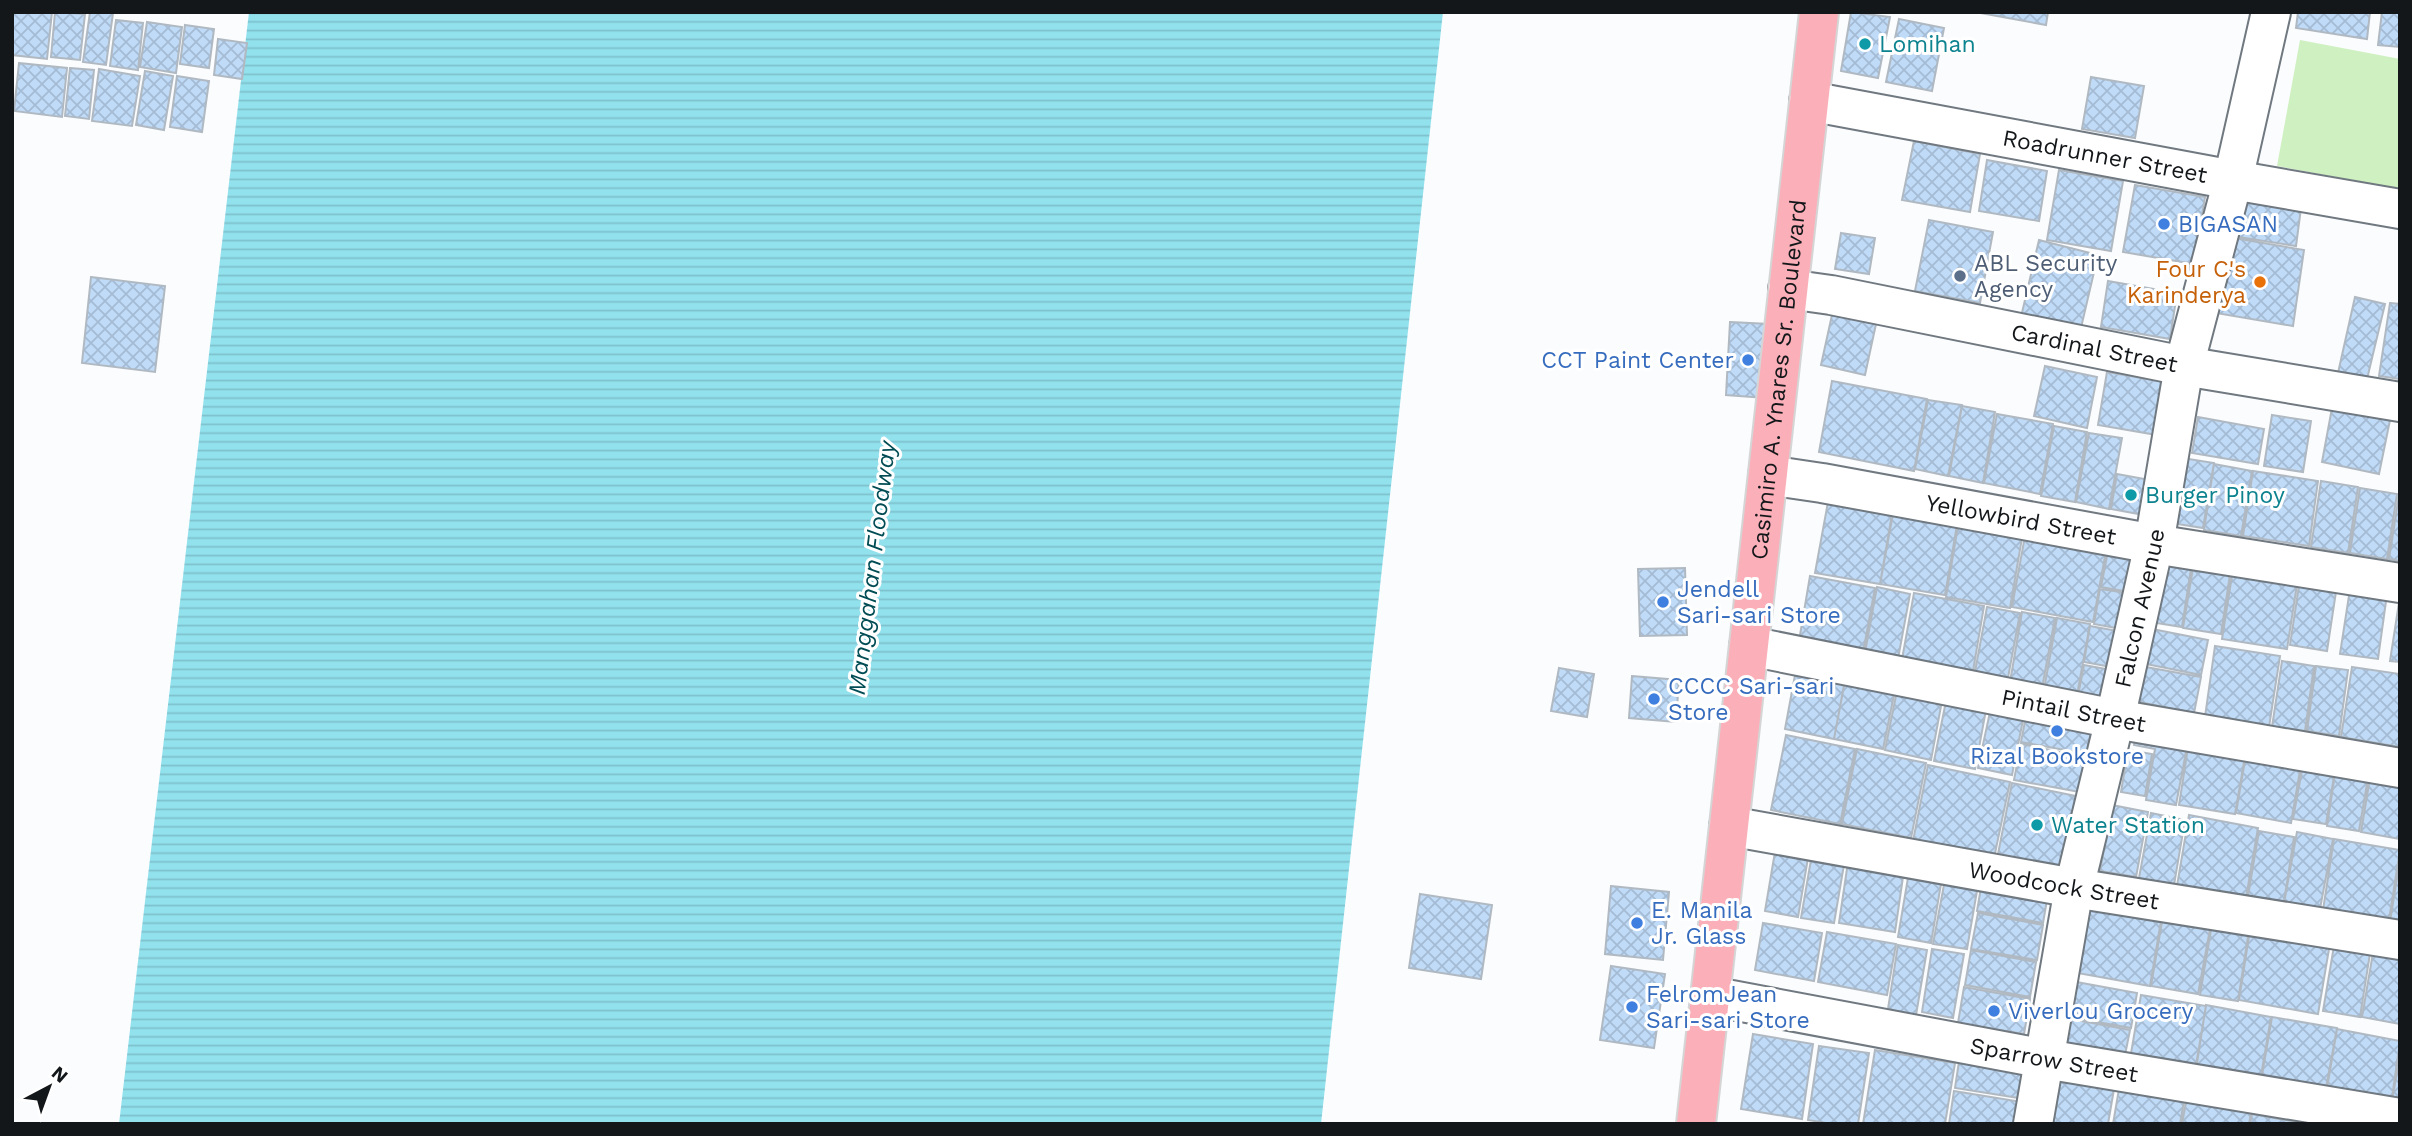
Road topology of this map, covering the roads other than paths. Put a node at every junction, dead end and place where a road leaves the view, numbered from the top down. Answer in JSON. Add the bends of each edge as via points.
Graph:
{"nodes":[{"id":1,"x":1819,"y":12,"type":"edge"},
{"id":2,"x":2271,"y":12,"type":"edge"},
{"id":3,"x":1809,"y":101,"type":"junction"},
{"id":4,"x":2233,"y":180,"type":"junction"},
{"id":5,"x":2400,"y":209,"type":"edge"},
{"id":6,"x":1788,"y":289,"type":"junction"},
{"id":7,"x":2184,"y":366,"type":"junction"},
{"id":8,"x":2400,"y":402,"type":"edge"},
{"id":9,"x":1768,"y":475,"type":"junction"},
{"id":10,"x":2154,"y":544,"type":"junction"},
{"id":11,"x":2400,"y":583,"type":"edge"},
{"id":12,"x":1749,"y":646,"type":"junction"},
{"id":13,"x":2115,"y":719,"type":"junction"},
{"id":14,"x":2400,"y":768,"type":"edge"},
{"id":15,"x":1729,"y":826,"type":"junction"},
{"id":16,"x":2074,"y":888,"type":"junction"},
{"id":17,"x":2400,"y":940,"type":"edge"},
{"id":18,"x":1710,"y":996,"type":"junction"},
{"id":19,"x":2046,"y":1059,"type":"junction"},
{"id":20,"x":2400,"y":1118,"type":"edge"},
{"id":21,"x":1696,"y":1124,"type":"edge"},
{"id":22,"x":2033,"y":1124,"type":"edge"}],
"edges":[{"from":1,"to":3,"type":"main road","name":"Casimiro A. Ynares Sr. Boulevard"},
{"from":2,"to":4,"type":"street","name":"Falcon Avenue"},
{"from":3,"to":4,"type":"street","name":"Roadrunner Street"},
{"from":3,"to":6,"type":"main road","name":"Casimiro A. Ynares Sr. Boulevard"},
{"from":4,"to":5,"type":"street","name":"Roadrunner Street"},
{"from":4,"to":7,"type":"street","name":"Falcon Avenue"},
{"from":6,"to":7,"type":"street","name":"Cardinal Street"},
{"from":6,"to":9,"type":"main road","name":"Casimiro A. Ynares Sr. Boulevard"},
{"from":7,"to":8,"type":"street","name":"Cardinal Street"},
{"from":7,"to":10,"type":"street","name":"Falcon Avenue"},
{"from":9,"to":10,"type":"street","name":"Yellowbird Street"},
{"from":9,"to":12,"type":"main road","name":"Casimiro A. Ynares Sr. Boulevard"},
{"from":10,"to":11,"type":"street","name":"Yellowbird Street"},
{"from":10,"to":13,"type":"street","name":"Falcon Avenue"},
{"from":12,"to":13,"type":"street","name":"Pintail Street"},
{"from":12,"to":15,"type":"main road","name":"Casimiro A. Ynares Sr. Boulevard"},
{"from":13,"to":14,"type":"street","name":"Pintail Street"},
{"from":13,"to":16,"type":"street","name":"Falcon Avenue"},
{"from":15,"to":16,"type":"street","name":"Woodcock Street"},
{"from":15,"to":18,"type":"main road","name":"Casimiro A. Ynares Sr. Boulevard"},
{"from":16,"to":17,"type":"street","name":"Woodcock Street"},
{"from":16,"to":19,"type":"street","name":"Falcon Avenue"},
{"from":18,"to":19,"type":"street","name":"Sparrow Street"},
{"from":18,"to":21,"type":"main road","name":"Casimiro A. Ynares Sr. Boulevard"},
{"from":19,"to":20,"type":"street","name":"Sparrow Street"},
{"from":19,"to":22,"type":"street","name":"Falcon Avenue"}]}
